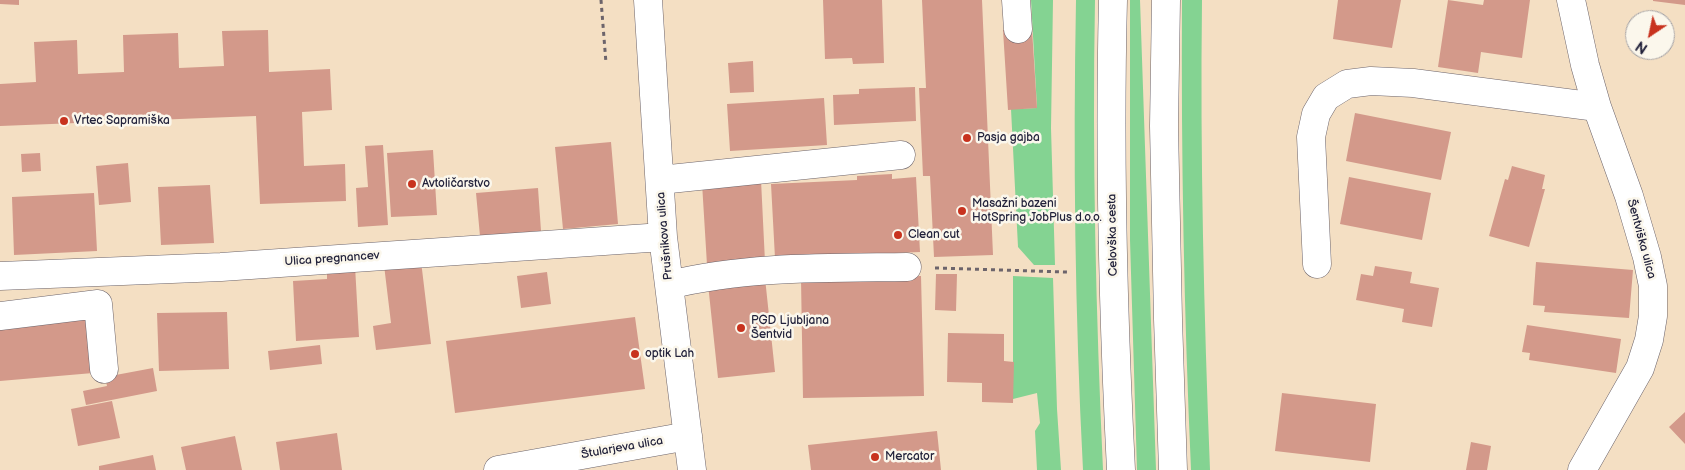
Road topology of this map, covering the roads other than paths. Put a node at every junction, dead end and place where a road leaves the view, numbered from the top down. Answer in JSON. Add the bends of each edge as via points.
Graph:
{"nodes":[{"id":1,"x":648,"y":0,"type":"edge"},
{"id":2,"x":1016,"y":0,"type":"edge"},
{"id":3,"x":1113,"y":0,"type":"edge"},
{"id":4,"x":1166,"y":0,"type":"edge"},
{"id":5,"x":1571,"y":0,"type":"edge"},
{"id":6,"x":1018,"y":29,"type":"dead end"},
{"id":7,"x":1597,"y":107,"type":"junction"},
{"id":8,"x":901,"y":156,"type":"dead end"},
{"id":9,"x":660,"y":180,"type":"junction"},
{"id":10,"x":663,"y":237,"type":"junction"},
{"id":11,"x":1317,"y":264,"type":"dead end"},
{"id":12,"x":907,"y":267,"type":"road end"},
{"id":13,"x":0,"y":276,"type":"edge"},
{"id":14,"x":669,"y":285,"type":"junction"},
{"id":15,"x":0,"y":316,"type":"edge"},
{"id":16,"x":104,"y":369,"type":"dead end"},
{"id":17,"x":688,"y":436,"type":"junction"},
{"id":18,"x":498,"y":470,"type":"edge"},
{"id":19,"x":692,"y":470,"type":"edge"},
{"id":20,"x":1121,"y":470,"type":"edge"},
{"id":21,"x":1173,"y":470,"type":"edge"},
{"id":22,"x":1582,"y":470,"type":"edge"}],
"edges":[{"from":1,"to":9,"type":"street","name":"Prušnikova ulica"},
{"from":2,"to":6,"type":"street"},
{"from":3,"to":20,"type":"street","name":"Celovška cesta","via":[[1114,341]]},
{"from":4,"to":21,"type":"street","via":[[1164,126]]},
{"from":5,"to":7,"type":"street","name":"Šentviška ulica"},
{"from":7,"to":11,"type":"street","via":[[1413,83],[1371,81],[1347,84],[1326,97],[1316,114],[1311,137]]},
{"from":7,"to":22,"type":"street","name":"Šentviška ulica","via":[[1630,196],[1647,257],[1653,286],[1652,316],[1640,368]]},
{"from":8,"to":9,"type":"street"},
{"from":9,"to":10,"type":"street","name":"Prušnikova ulica"},
{"from":10,"to":13,"type":"street","name":"Ulica pregnancev","via":[[221,267]]},
{"from":10,"to":14,"type":"street","name":"Prušnikova ulica"},
{"from":12,"to":14,"type":"street","via":[[802,268],[702,277]]},
{"from":14,"to":17,"type":"street","name":"Prušnikova ulica"},
{"from":15,"to":16,"type":"street","via":[[98,304]]},
{"from":17,"to":18,"type":"street","name":"Štularjeva ulica"},
{"from":17,"to":19,"type":"street","name":"Prušnikova ulica"}]}
